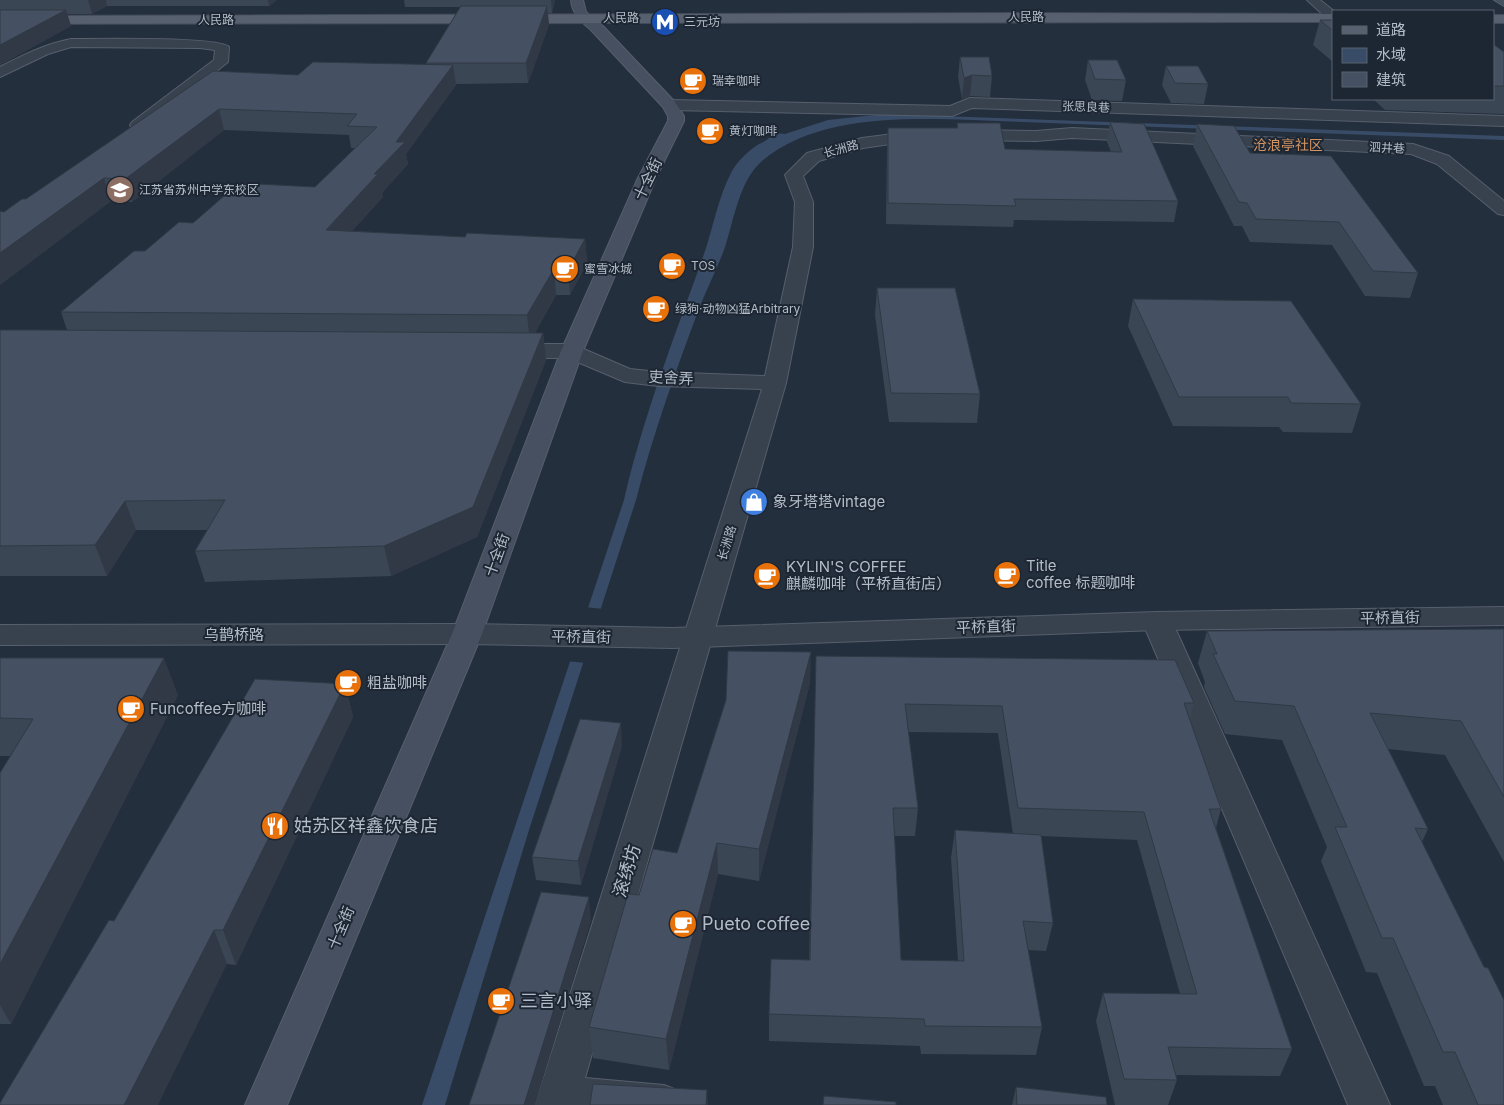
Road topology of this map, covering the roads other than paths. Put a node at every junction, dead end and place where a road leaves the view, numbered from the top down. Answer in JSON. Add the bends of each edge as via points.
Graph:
{"nodes":[{"id":1,"x":577,"y":0,"type":"edge"},
{"id":2,"x":1313,"y":0,"type":"edge"},
{"id":3,"x":1500,"y":0,"type":"edge"},
{"id":4,"x":1504,"y":2,"type":"edge"},
{"id":5,"x":1332,"y":17,"type":"edge"},
{"id":6,"x":1332,"y":18,"type":"edge"},
{"id":7,"x":0,"y":20,"type":"edge"},
{"id":8,"x":589,"y":22,"type":"junction"},
{"id":9,"x":1332,"y":25,"type":"edge"},
{"id":10,"x":0,"y":28,"type":"edge"},
{"id":11,"x":176,"y":28,"type":"junction"},
{"id":12,"x":157,"y":43,"type":"junction"},
{"id":13,"x":0,"y":73,"type":"edge"},
{"id":14,"x":670,"y":105,"type":"junction"},
{"id":15,"x":1504,"y":121,"type":"edge"},
{"id":16,"x":1246,"y":128,"type":"junction"},
{"id":17,"x":128,"y":132,"type":"edge"},
{"id":18,"x":1504,"y":210,"type":"edge"},
{"id":19,"x":484,"y":350,"type":"edge"},
{"id":20,"x":572,"y":351,"type":"junction"},
{"id":21,"x":775,"y":383,"type":"junction"},
{"id":22,"x":1504,"y":616,"type":"edge"},
{"id":23,"x":1157,"y":621,"type":"junction"},
{"id":24,"x":467,"y":634,"type":"junction"},
{"id":25,"x":0,"y":635,"type":"edge"},
{"id":26,"x":685,"y":638,"type":"junction"},
{"id":27,"x":557,"y":1100,"type":"edge"},
{"id":28,"x":266,"y":1105,"type":"edge"},
{"id":29,"x":664,"y":1105,"type":"edge"},
{"id":30,"x":1369,"y":1105,"type":"edge"}],
"edges":[{"from":1,"to":8,"type":"main road","via":[[577,7]]},
{"from":2,"to":5,"type":"street"},
{"from":3,"to":4,"type":"main road"},
{"from":6,"to":8,"type":"main road","name":"人民路"},
{"from":7,"to":8,"type":"main road","name":"人民路"},
{"from":8,"to":9,"type":"main road","name":"人民路"},
{"from":8,"to":11,"type":"main road","name":"人民路"},
{"from":8,"to":14,"type":"main road"},
{"from":10,"to":11,"type":"main road","name":"人民路"},
{"from":11,"to":12,"type":"street"},
{"from":12,"to":13,"type":"street","via":[[53,46]]},
{"from":12,"to":17,"type":"street","via":[[222,47],[221,62]]},
{"from":14,"to":16,"type":"street","name":"张思良巷","via":[[952,111],[970,103]]},
{"from":14,"to":20,"type":"main road","name":"十全街","via":[[676,116],[674,125],[647,178]]},
{"from":15,"to":16,"type":"street","name":"张思良巷"},
{"from":16,"to":18,"type":"street","name":"泗井巷","via":[[1412,149],[1443,160]]},
{"from":16,"to":21,"type":"street","name":"长洲路","via":[[1036,136],[926,135],[862,143],[813,157],[794,175],[804,202],[803,246]]},
{"from":19,"to":20,"type":"street"},
{"from":20,"to":21,"type":"street","name":"吏舍弄","via":[[626,375]]},
{"from":20,"to":24,"type":"main road","name":"十全街"},
{"from":21,"to":26,"type":"street","name":"长洲路"},
{"from":22,"to":23,"type":"street","name":"平桥直街"},
{"from":23,"to":26,"type":"street","name":"平桥直街"},
{"from":23,"to":30,"type":"street"},
{"from":24,"to":25,"type":"street","name":"乌鹊桥路"},
{"from":24,"to":26,"type":"street","name":"平桥直街"},
{"from":24,"to":28,"type":"main road","name":"十全街"},
{"from":26,"to":27,"type":"street","name":"滚绣坊"},
{"from":27,"to":29,"type":"street"}]}
